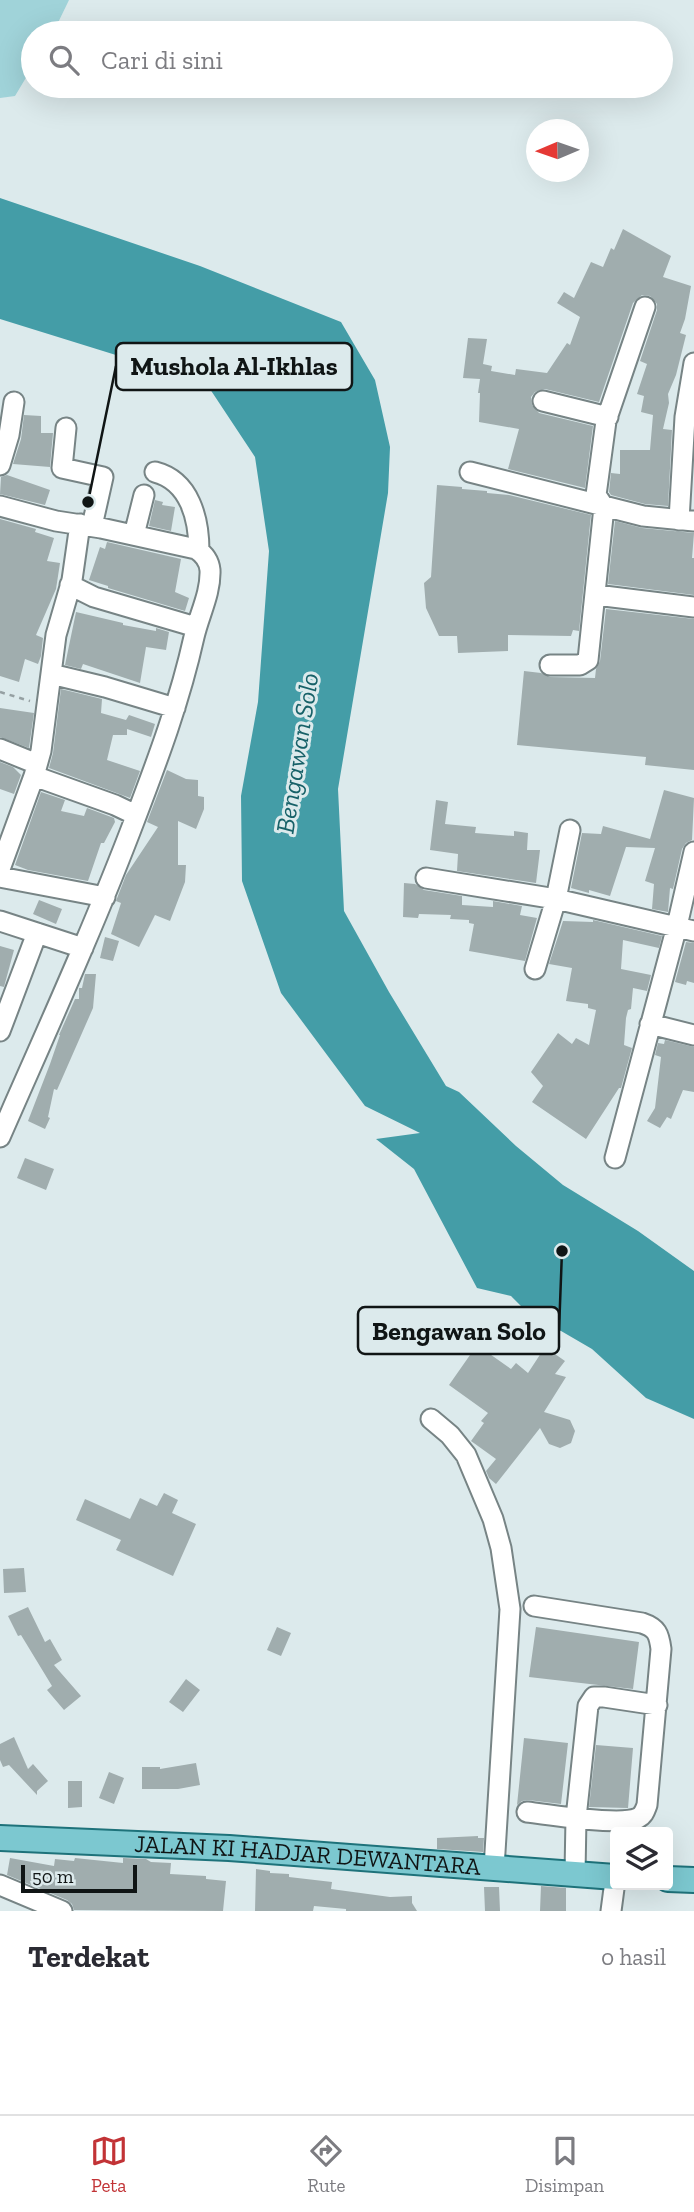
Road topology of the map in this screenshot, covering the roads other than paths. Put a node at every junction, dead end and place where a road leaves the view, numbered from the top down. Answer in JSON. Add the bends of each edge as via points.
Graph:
{"nodes":[{"id":1,"x":645,"y":307,"type":"dead end"},
{"id":2,"x":694,"y":363,"type":"edge"},
{"id":3,"x":543,"y":401,"type":"dead end"},
{"id":4,"x":9,"y":412,"type":"edge"},
{"id":5,"x":607,"y":417,"type":"junction"},
{"id":6,"x":690,"y":417,"type":"edge"},
{"id":7,"x":66,"y":428,"type":"dead end"},
{"id":8,"x":0,"y":465,"type":"edge"},
{"id":9,"x":155,"y":472,"type":"dead end"},
{"id":10,"x":470,"y":472,"type":"dead end"},
{"id":11,"x":144,"y":495,"type":"dead end"},
{"id":12,"x":0,"y":506,"type":"edge"},
{"id":13,"x":604,"y":507,"type":"junction"},
{"id":14,"x":687,"y":520,"type":"edge"},
{"id":15,"x":86,"y":525,"type":"junction"},
{"id":16,"x":134,"y":535,"type":"junction"},
{"id":17,"x":199,"y":551,"type":"junction"},
{"id":18,"x":70,"y":585,"type":"junction"},
{"id":19,"x":596,"y":595,"type":"junction"},
{"id":20,"x":694,"y":607,"type":"edge"},
{"id":21,"x":196,"y":627,"type":"junction"},
{"id":22,"x":550,"y":665,"type":"dead end"},
{"id":23,"x":51,"y":674,"type":"junction"},
{"id":24,"x":175,"y":708,"type":"junction"},
{"id":25,"x":0,"y":749,"type":"edge"},
{"id":26,"x":36,"y":770,"type":"junction"},
{"id":27,"x":136,"y":815,"type":"junction"},
{"id":28,"x":569,"y":830,"type":"dead end"},
{"id":29,"x":694,"y":852,"type":"edge"},
{"id":30,"x":0,"y":869,"type":"edge"},
{"id":31,"x":0,"y":877,"type":"edge"},
{"id":32,"x":426,"y":878,"type":"dead end"},
{"id":33,"x":105,"y":897,"type":"junction"},
{"id":34,"x":556,"y":899,"type":"junction"},
{"id":35,"x":0,"y":920,"type":"edge"},
{"id":36,"x":685,"y":928,"type":"edge"},
{"id":37,"x":37,"y":933,"type":"junction"},
{"id":38,"x":83,"y":948,"type":"junction"},
{"id":39,"x":535,"y":970,"type":"dead end"},
{"id":40,"x":650,"y":1024,"type":"junction"},
{"id":41,"x":0,"y":1031,"type":"edge"},
{"id":42,"x":694,"y":1035,"type":"edge"},
{"id":43,"x":0,"y":1137,"type":"edge"},
{"id":44,"x":615,"y":1158,"type":"dead end"},
{"id":45,"x":430,"y":1419,"type":"dead end"},
{"id":46,"x":534,"y":1606,"type":"dead end"},
{"id":47,"x":657,"y":1706,"type":"junction"},
{"id":48,"x":527,"y":1812,"type":"dead end"},
{"id":49,"x":576,"y":1818,"type":"junction"},
{"id":50,"x":0,"y":1838,"type":"edge"},
{"id":51,"x":494,"y":1868,"type":"junction"},
{"id":52,"x":575,"y":1873,"type":"junction"},
{"id":53,"x":610,"y":1878,"type":"edge"},
{"id":54,"x":673,"y":1879,"type":"edge"},
{"id":55,"x":694,"y":1880,"type":"edge"},
{"id":56,"x":0,"y":1885,"type":"edge"},
{"id":57,"x":614,"y":1890,"type":"edge"},
{"id":58,"x":62,"y":1911,"type":"edge"},
{"id":59,"x":611,"y":1911,"type":"edge"}],
"edges":[{"from":1,"to":5,"type":"street"},
{"from":2,"to":6,"type":"street"},
{"from":3,"to":5,"type":"street"},
{"from":4,"to":8,"type":"street"},
{"from":5,"to":13,"type":"street","via":[[596,495]]},
{"from":6,"to":14,"type":"street"},
{"from":7,"to":15,"type":"street","via":[[62,468],[103,477]]},
{"from":9,"to":17,"type":"street","via":[[181,487],[198,529]]},
{"from":10,"to":13,"type":"street"},
{"from":11,"to":16,"type":"street"},
{"from":12,"to":15,"type":"street"},
{"from":13,"to":14,"type":"street"},
{"from":13,"to":19,"type":"street"},
{"from":15,"to":16,"type":"street"},
{"from":15,"to":18,"type":"street"},
{"from":16,"to":17,"type":"street"},
{"from":17,"to":21,"type":"street","via":[[209,561],[210,577]]},
{"from":18,"to":21,"type":"street","via":[[94,597]]},
{"from":18,"to":23,"type":"street"},
{"from":19,"to":20,"type":"street"},
{"from":19,"to":22,"type":"street","via":[[588,660],[580,665]]},
{"from":21,"to":24,"type":"street"},
{"from":23,"to":24,"type":"street"},
{"from":23,"to":26,"type":"street"},
{"from":24,"to":27,"type":"street"},
{"from":25,"to":26,"type":"street"},
{"from":26,"to":27,"type":"street"},
{"from":26,"to":30,"type":"street"},
{"from":27,"to":33,"type":"street"},
{"from":28,"to":34,"type":"street"},
{"from":29,"to":36,"type":"street"},
{"from":31,"to":33,"type":"street"},
{"from":32,"to":34,"type":"street"},
{"from":33,"to":38,"type":"street"},
{"from":34,"to":36,"type":"street"},
{"from":34,"to":39,"type":"street"},
{"from":35,"to":37,"type":"street"},
{"from":36,"to":40,"type":"street"},
{"from":37,"to":38,"type":"street"},
{"from":37,"to":41,"type":"street"},
{"from":38,"to":43,"type":"street"},
{"from":40,"to":42,"type":"street"},
{"from":40,"to":44,"type":"street"},
{"from":45,"to":51,"type":"street","via":[[466,1455],[493,1519],[506,1576],[510,1609]]},
{"from":46,"to":47,"type":"street","via":[[653,1626],[661,1649]]},
{"from":47,"to":49,"type":"street","via":[[643,1815],[623,1821]]},
{"from":47,"to":49,"type":"street","via":[[604,1697],[590,1702]]},
{"from":48,"to":49,"type":"street"},
{"from":49,"to":52,"type":"street"},
{"from":50,"to":51,"type":"main road","name":"JALAN KI HADJAR DEWANTARA","via":[[229,1848]]},
{"from":51,"to":52,"type":"main road","name":"JALAN KI HADJAR DEWANTARA"},
{"from":52,"to":53,"type":"main road","name":"JALAN KI HADJAR DEWANTARA"},
{"from":54,"to":55,"type":"main road"},
{"from":56,"to":58,"type":"street"},
{"from":57,"to":59,"type":"street"}]}
